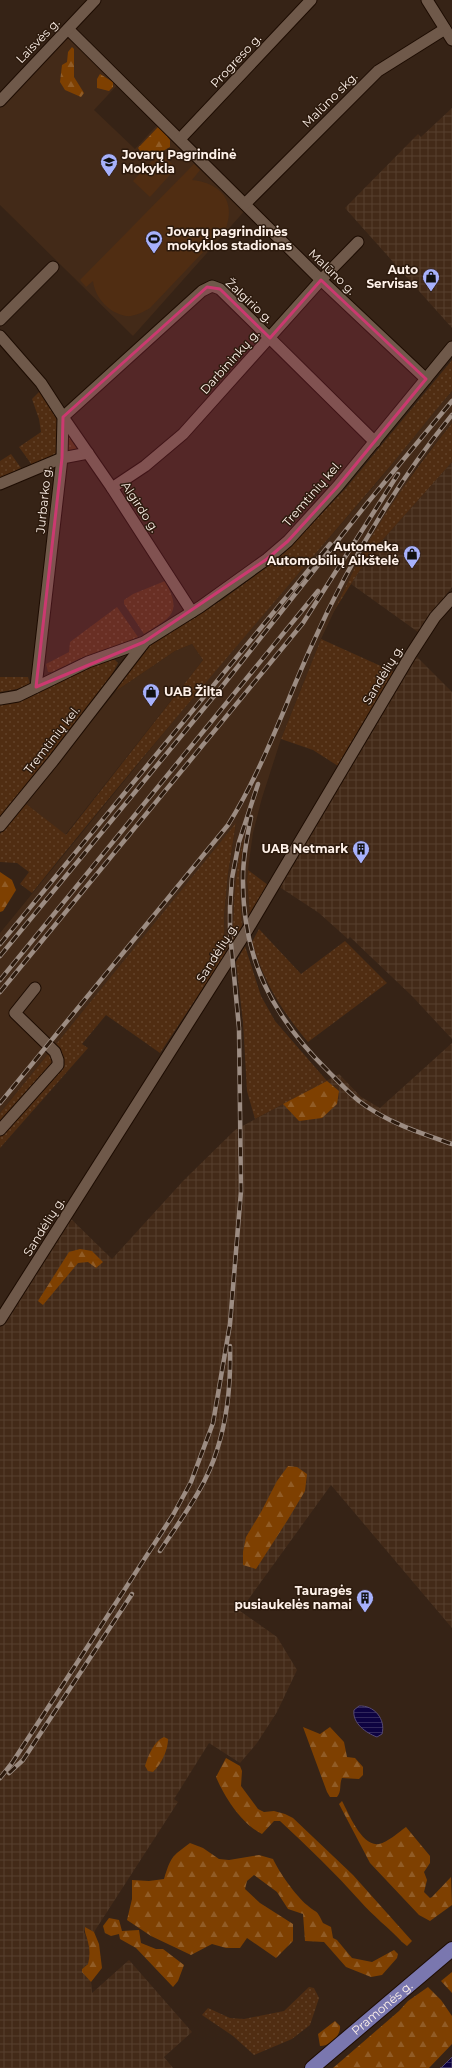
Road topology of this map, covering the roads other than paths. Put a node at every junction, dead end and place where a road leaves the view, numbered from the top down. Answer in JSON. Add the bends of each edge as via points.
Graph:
{"nodes":[{"id":1,"x":95,"y":0,"type":"edge"},
{"id":2,"x":311,"y":0,"type":"edge"},
{"id":3,"x":427,"y":0,"type":"edge"},
{"id":4,"x":68,"y":29,"type":"junction"},
{"id":5,"x":444,"y":29,"type":"junction"},
{"id":6,"x":452,"y":40,"type":"edge"},
{"id":7,"x":0,"y":101,"type":"edge"},
{"id":8,"x":180,"y":139,"type":"junction"},
{"id":9,"x":246,"y":204,"type":"junction"},
{"id":10,"x":358,"y":242,"type":"dead end"},
{"id":11,"x":53,"y":267,"type":"dead end"},
{"id":12,"x":321,"y":280,"type":"junction"},
{"id":13,"x":0,"y":320,"type":"edge"},
{"id":14,"x":0,"y":336,"type":"edge"},
{"id":15,"x":270,"y":338,"type":"junction"},
{"id":16,"x":452,"y":347,"type":"edge"},
{"id":17,"x":426,"y":379,"type":"junction"},
{"id":18,"x":63,"y":417,"type":"junction"},
{"id":19,"x":375,"y":442,"type":"junction"},
{"id":20,"x":88,"y":453,"type":"junction"},
{"id":21,"x":62,"y":458,"type":"junction"},
{"id":22,"x":0,"y":484,"type":"edge"},
{"id":23,"x":112,"y":488,"type":"junction"},
{"id":24,"x":452,"y":598,"type":"edge"},
{"id":25,"x":192,"y":612,"type":"junction"},
{"id":26,"x":144,"y":642,"type":"junction"},
{"id":27,"x":111,"y":654,"type":"junction"},
{"id":28,"x":123,"y":669,"type":"junction"},
{"id":29,"x":36,"y":687,"type":"junction"},
{"id":30,"x":0,"y":699,"type":"edge"},
{"id":31,"x":0,"y":826,"type":"edge"},
{"id":32,"x":35,"y":988,"type":"dead end"},
{"id":33,"x":0,"y":1130,"type":"edge"},
{"id":34,"x":0,"y":1320,"type":"edge"},
{"id":35,"x":452,"y":1949,"type":"edge"},
{"id":36,"x":312,"y":2068,"type":"edge"}],
"edges":[{"from":1,"to":4,"type":"street","name":"Laisvės g."},
{"from":2,"to":8,"type":"street","name":"Progreso g."},
{"from":3,"to":5,"type":"street"},
{"from":4,"to":7,"type":"street","name":"Laisvės g."},
{"from":4,"to":8,"type":"street","name":"Malūno g."},
{"from":5,"to":6,"type":"street"},
{"from":5,"to":9,"type":"street","name":"Malūno skg.","via":[[378,71]]},
{"from":8,"to":9,"type":"street","name":"Malūno g."},
{"from":9,"to":12,"type":"street","name":"Malūno g."},
{"from":10,"to":12,"type":"street","name":"Darbininkų g."},
{"from":11,"to":13,"type":"street"},
{"from":12,"to":15,"type":"street","name":"Darbininkų g."},
{"from":12,"to":17,"type":"street","name":"Malūno g."},
{"from":14,"to":18,"type":"street","via":[[41,382]]},
{"from":15,"to":18,"type":"street","name":"Žalgirio g.","via":[[220,289],[207,287]]},
{"from":15,"to":19,"type":"street","name":"Žalgirio g."},
{"from":15,"to":23,"type":"street","name":"Darbininkų g.","via":[[182,434],[145,466]]},
{"from":16,"to":17,"type":"street","name":"Tremtinių kel."},
{"from":17,"to":19,"type":"street","name":"Tremtinių kel."},
{"from":18,"to":20,"type":"street","name":"Algirdo g."},
{"from":18,"to":21,"type":"street","name":"Jurbarko g."},
{"from":19,"to":25,"type":"street","name":"Tremtinių kel.","via":[[288,541],[249,573]]},
{"from":20,"to":21,"type":"street"},
{"from":20,"to":23,"type":"street","name":"Algirdo g."},
{"from":21,"to":22,"type":"street"},
{"from":21,"to":29,"type":"street","name":"Jurbarko g."},
{"from":23,"to":25,"type":"street","name":"Algirdo g."},
{"from":24,"to":34,"type":"street","name":"Sandėlių g.","via":[[435,617],[411,654],[250,926]]},
{"from":25,"to":26,"type":"street","name":"Tremtinių kel."},
{"from":26,"to":27,"type":"street","name":"Tremtinių kel."},
{"from":26,"to":28,"type":"street","name":"Tremtinių kel."},
{"from":27,"to":28,"type":"street","via":[[122,658]]},
{"from":27,"to":29,"type":"street","name":"Tremtinių kel."},
{"from":28,"to":31,"type":"street","name":"Tremtinių kel."},
{"from":29,"to":30,"type":"street","name":"Tremtinių kel.","via":[[18,696]]},
{"from":32,"to":33,"type":"street","via":[[15,1013],[55,1052],[58,1065]]},
{"from":35,"to":36,"type":"main road","name":"Pramonės g."}]}
